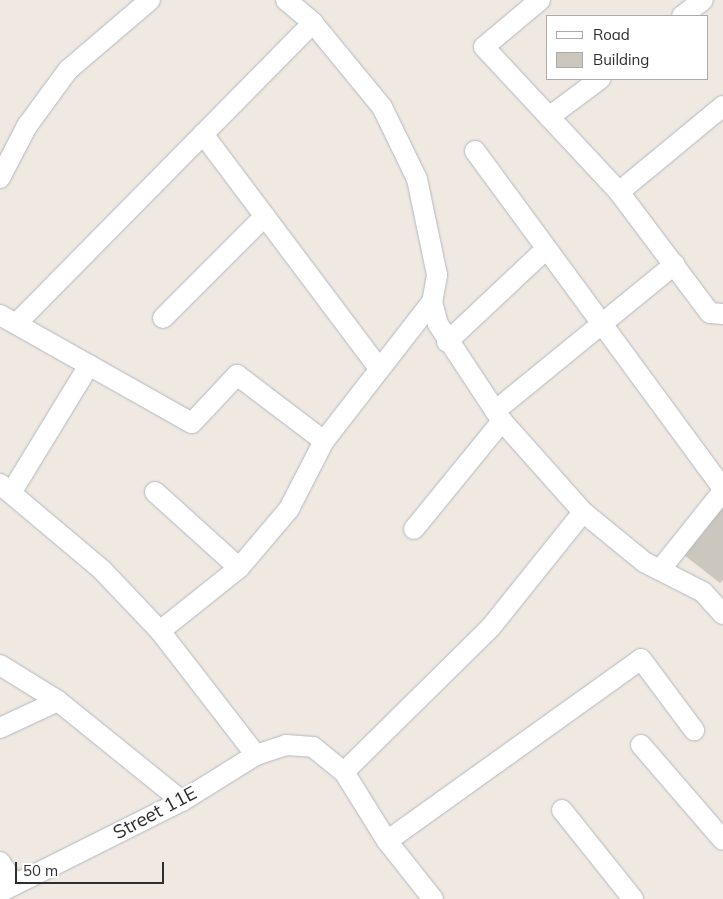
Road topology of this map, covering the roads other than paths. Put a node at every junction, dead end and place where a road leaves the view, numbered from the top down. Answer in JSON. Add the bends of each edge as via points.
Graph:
{"nodes":[{"id":1,"x":150,"y":0,"type":"edge"},
{"id":2,"x":286,"y":0,"type":"edge"},
{"id":3,"x":540,"y":0,"type":"edge"},
{"id":4,"x":703,"y":0,"type":"edge"},
{"id":5,"x":683,"y":15,"type":"edge"},
{"id":6,"x":313,"y":23,"type":"junction"},
{"id":7,"x":599,"y":80,"type":"edge"},
{"id":8,"x":723,"y":106,"type":"edge"},
{"id":9,"x":549,"y":117,"type":"junction"},
{"id":10,"x":203,"y":134,"type":"junction"},
{"id":11,"x":475,"y":151,"type":"dead end"},
{"id":12,"x":0,"y":178,"type":"edge"},
{"id":13,"x":619,"y":192,"type":"junction"},
{"id":14,"x":265,"y":216,"type":"junction"},
{"id":15,"x":546,"y":249,"type":"junction"},
{"id":16,"x":675,"y":264,"type":"junction"},
{"id":17,"x":432,"y":302,"type":"junction"},
{"id":18,"x":723,"y":314,"type":"edge"},
{"id":19,"x":163,"y":318,"type":"dead end"},
{"id":20,"x":8,"y":320,"type":"edge"},
{"id":21,"x":602,"y":321,"type":"junction"},
{"id":22,"x":447,"y":342,"type":"junction"},
{"id":23,"x":89,"y":365,"type":"junction"},
{"id":24,"x":379,"y":368,"type":"junction"},
{"id":25,"x":499,"y":416,"type":"junction"},
{"id":26,"x":324,"y":441,"type":"junction"},
{"id":27,"x":6,"y":489,"type":"edge"},
{"id":28,"x":723,"y":490,"type":"edge"},
{"id":29,"x":155,"y":492,"type":"dead end"},
{"id":30,"x":583,"y":512,"type":"junction"},
{"id":31,"x":414,"y":529,"type":"dead end"},
{"id":32,"x":239,"y":568,"type":"junction"},
{"id":33,"x":660,"y":570,"type":"junction"},
{"id":34,"x":723,"y":614,"type":"edge"},
{"id":35,"x":160,"y":631,"type":"junction"},
{"id":36,"x":0,"y":665,"type":"edge"},
{"id":37,"x":58,"y":701,"type":"junction"},
{"id":38,"x":0,"y":728,"type":"edge"},
{"id":39,"x":694,"y":730,"type":"dead end"},
{"id":40,"x":641,"y":746,"type":"dead end"},
{"id":41,"x":256,"y":755,"type":"junction"},
{"id":42,"x":344,"y":772,"type":"junction"},
{"id":43,"x":182,"y":800,"type":"junction"},
{"id":44,"x":562,"y":810,"type":"dead end"},
{"id":45,"x":723,"y":840,"type":"edge"},
{"id":46,"x":387,"y":841,"type":"junction"},
{"id":47,"x":0,"y":862,"type":"edge"},
{"id":48,"x":8,"y":888,"type":"edge"},
{"id":49,"x":433,"y":899,"type":"edge"},
{"id":50,"x":633,"y":899,"type":"edge"}],
"edges":[{"from":1,"to":12,"type":"street","via":[[68,70],[27,126]]},
{"from":2,"to":6,"type":"street"},
{"from":3,"to":9,"type":"street","via":[[484,47]]},
{"from":4,"to":5,"type":"street"},
{"from":6,"to":10,"type":"street"},
{"from":6,"to":17,"type":"street","via":[[382,107],[417,179],[437,275]]},
{"from":7,"to":9,"type":"street"},
{"from":8,"to":13,"type":"street"},
{"from":9,"to":13,"type":"street"},
{"from":10,"to":14,"type":"street"},
{"from":10,"to":20,"type":"street"},
{"from":11,"to":15,"type":"street"},
{"from":13,"to":16,"type":"street"},
{"from":14,"to":19,"type":"street"},
{"from":14,"to":24,"type":"street"},
{"from":15,"to":21,"type":"street"},
{"from":15,"to":22,"type":"street"},
{"from":16,"to":18,"type":"street","via":[[710,313]]},
{"from":16,"to":21,"type":"street"},
{"from":17,"to":22,"type":"street"},
{"from":17,"to":24,"type":"street"},
{"from":20,"to":23,"type":"street"},
{"from":21,"to":25,"type":"street"},
{"from":21,"to":28,"type":"street"},
{"from":22,"to":25,"type":"street"},
{"from":23,"to":26,"type":"street","via":[[192,423],[237,375]]},
{"from":23,"to":27,"type":"street"},
{"from":24,"to":26,"type":"street"},
{"from":25,"to":30,"type":"street"},
{"from":25,"to":31,"type":"street"},
{"from":26,"to":32,"type":"street","via":[[289,509]]},
{"from":27,"to":35,"type":"street","via":[[102,570]]},
{"from":28,"to":33,"type":"street"},
{"from":29,"to":32,"type":"street"},
{"from":30,"to":33,"type":"street"},
{"from":30,"to":42,"type":"street","via":[[491,627]]},
{"from":32,"to":35,"type":"street"},
{"from":33,"to":34,"type":"street","via":[[703,592]]},
{"from":35,"to":41,"type":"street"},
{"from":36,"to":37,"type":"street"},
{"from":37,"to":38,"type":"street"},
{"from":37,"to":43,"type":"street"},
{"from":39,"to":46,"type":"street","via":[[640,659]]},
{"from":40,"to":45,"type":"street"},
{"from":41,"to":42,"type":"street","name":"Street 11E","via":[[286,745],[313,747]]},
{"from":41,"to":43,"type":"street","name":"Street 11E"},
{"from":42,"to":46,"type":"street"},
{"from":43,"to":48,"type":"street","name":"Street 11E"},
{"from":44,"to":50,"type":"street"},
{"from":46,"to":49,"type":"street"},
{"from":47,"to":48,"type":"street"}]}
